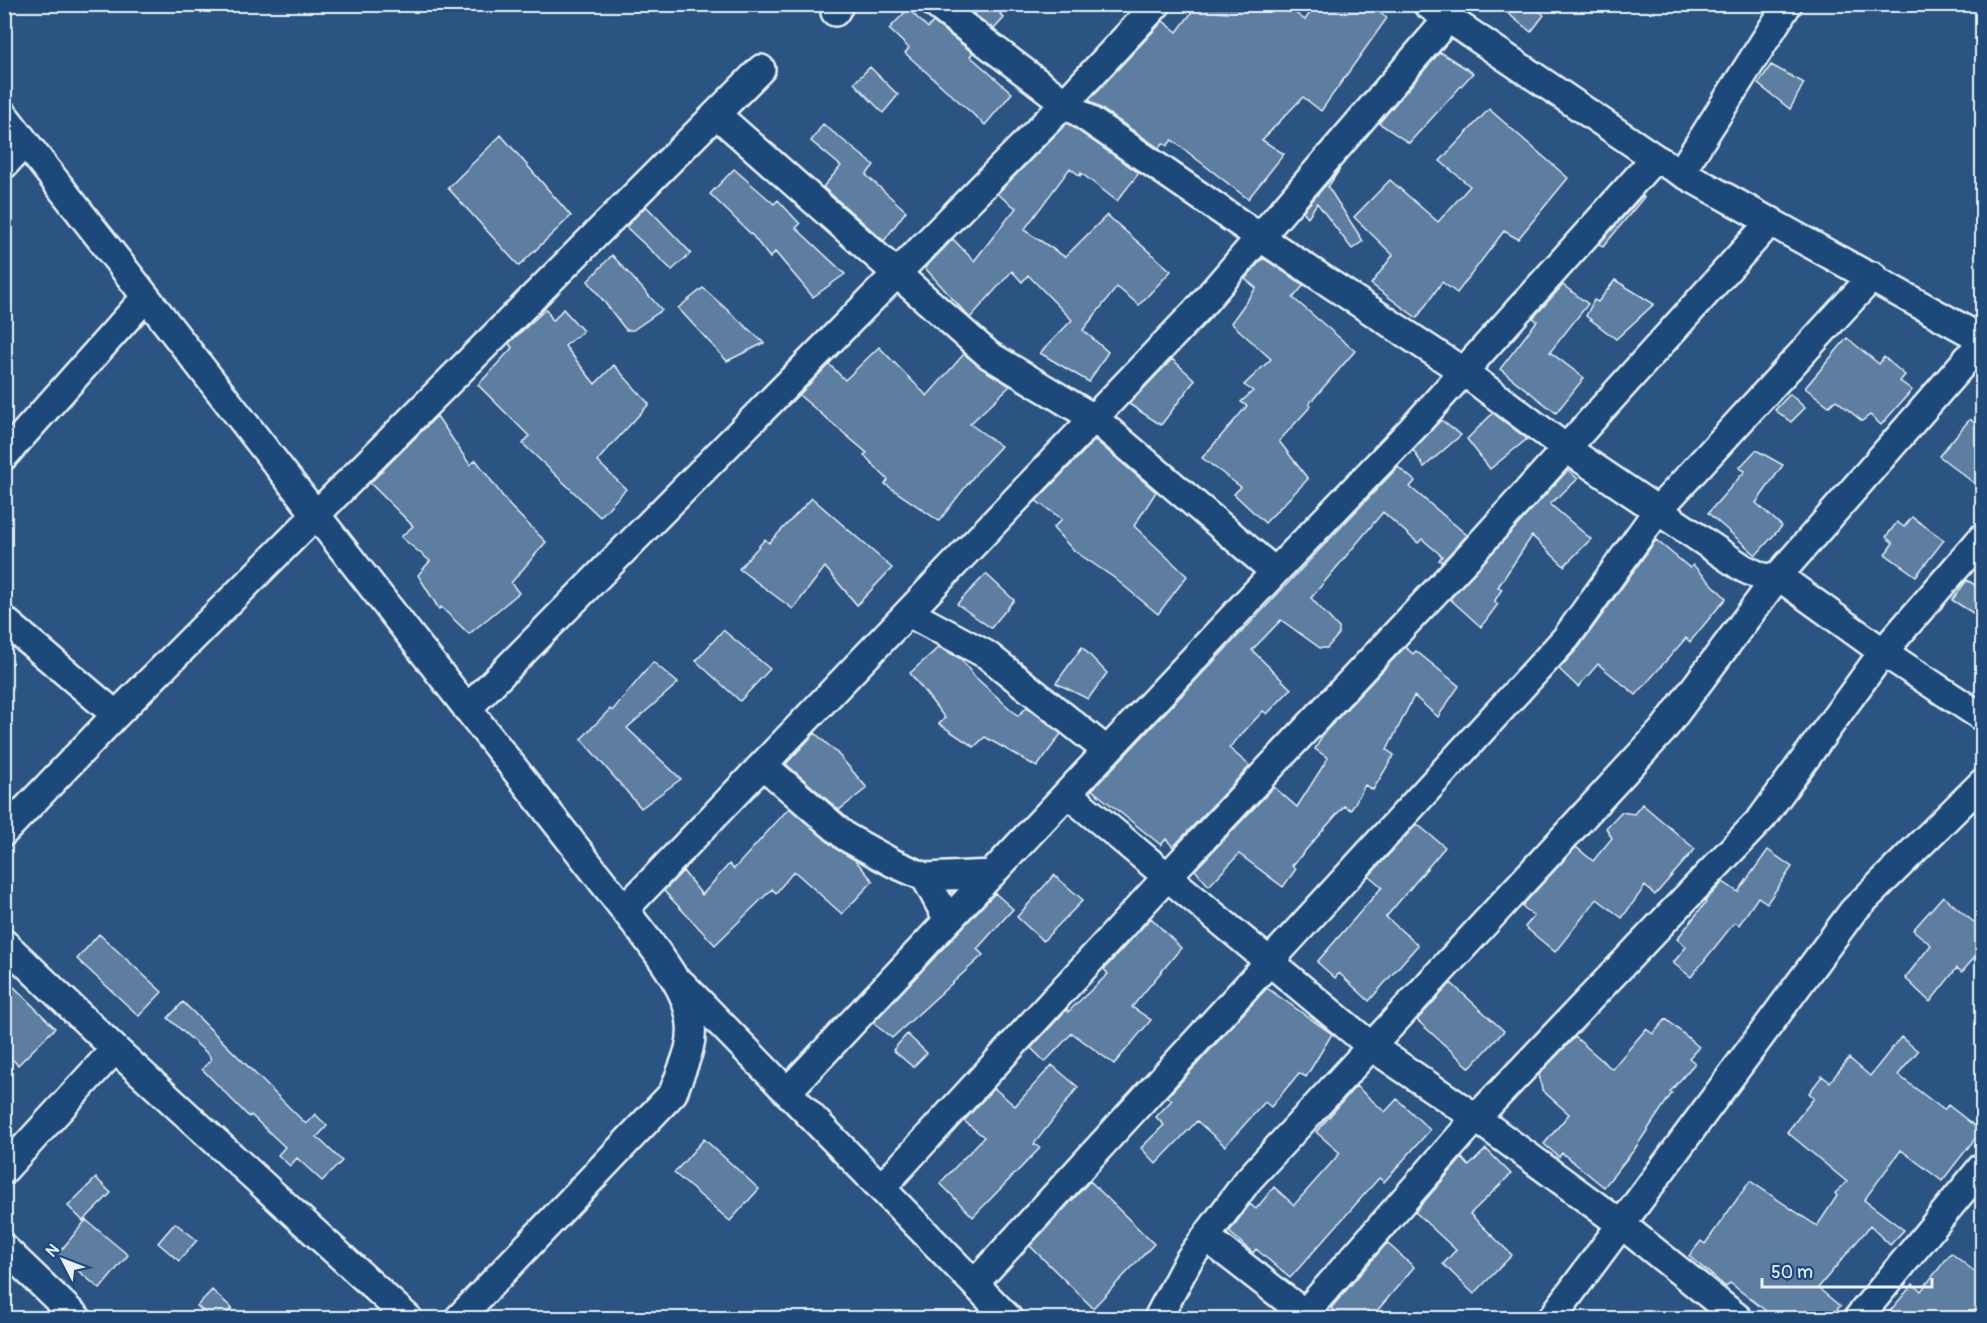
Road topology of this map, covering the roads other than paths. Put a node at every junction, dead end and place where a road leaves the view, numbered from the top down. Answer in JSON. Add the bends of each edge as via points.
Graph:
{"nodes":[{"id":1,"x":935,"y":4,"type":"edge"},
{"id":2,"x":1157,"y":4,"type":"edge"},
{"id":3,"x":1787,"y":5,"type":"edge"},
{"id":4,"x":1437,"y":12,"type":"edge"},
{"id":5,"x":761,"y":69,"type":"dead end"},
{"id":6,"x":1065,"y":103,"type":"junction"},
{"id":7,"x":716,"y":114,"type":"junction"},
{"id":8,"x":4,"y":115,"type":"edge"},
{"id":9,"x":25,"y":142,"type":"junction"},
{"id":10,"x":1655,"y":158,"type":"junction"},
{"id":11,"x":4,"y":165,"type":"edge"},
{"id":12,"x":1681,"y":172,"type":"junction"},
{"id":13,"x":1771,"y":221,"type":"junction"},
{"id":14,"x":1261,"y":238,"type":"junction"},
{"id":15,"x":897,"y":275,"type":"junction"},
{"id":16,"x":1874,"y":276,"type":"junction"},
{"id":17,"x":145,"y":298,"type":"junction"},
{"id":18,"x":1983,"y":340,"type":"edge"},
{"id":19,"x":1464,"y":372,"type":"junction"},
{"id":20,"x":1095,"y":419,"type":"junction"},
{"id":21,"x":1567,"y":449,"type":"junction"},
{"id":22,"x":4,"y":456,"type":"edge"},
{"id":23,"x":1658,"y":510,"type":"junction"},
{"id":24,"x":314,"y":515,"type":"junction"},
{"id":25,"x":1983,"y":538,"type":"edge"},
{"id":26,"x":1275,"y":572,"type":"junction"},
{"id":27,"x":1778,"y":576,"type":"junction"},
{"id":28,"x":909,"y":613,"type":"junction"},
{"id":29,"x":4,"y":620,"type":"edge"},
{"id":30,"x":1883,"y":652,"type":"junction"},
{"id":31,"x":467,"y":709,"type":"junction"},
{"id":32,"x":116,"y":714,"type":"junction"},
{"id":33,"x":1983,"y":717,"type":"edge"},
{"id":34,"x":1107,"y":751,"type":"junction"},
{"id":35,"x":763,"y":765,"type":"junction"},
{"id":36,"x":1983,"y":783,"type":"edge"},
{"id":37,"x":1068,"y":794,"type":"junction"},
{"id":38,"x":4,"y":832,"type":"edge"},
{"id":39,"x":992,"y":874,"type":"junction"},
{"id":40,"x":925,"y":877,"type":"junction"},
{"id":41,"x":1166,"y":878,"type":"junction"},
{"id":42,"x":624,"y":910,"type":"junction"},
{"id":43,"x":948,"y":920,"type":"junction"},
{"id":44,"x":4,"y":943,"type":"edge"},
{"id":45,"x":1269,"y":961,"type":"junction"},
{"id":46,"x":675,"y":977,"type":"junction"},
{"id":47,"x":1372,"y":1047,"type":"junction"},
{"id":48,"x":115,"y":1049,"type":"junction"},
{"id":49,"x":787,"y":1092,"type":"junction"},
{"id":50,"x":1476,"y":1118,"type":"junction"},
{"id":51,"x":1983,"y":1167,"type":"edge"},
{"id":52,"x":4,"y":1170,"type":"edge"},
{"id":53,"x":882,"y":1187,"type":"junction"},
{"id":54,"x":1622,"y":1225,"type":"junction"},
{"id":55,"x":1206,"y":1237,"type":"junction"},
{"id":56,"x":4,"y":1248,"type":"edge"},
{"id":57,"x":975,"y":1283,"type":"junction"},
{"id":58,"x":475,"y":1313,"type":"edge"},
{"id":59,"x":1307,"y":1316,"type":"edge"},
{"id":60,"x":77,"y":1318,"type":"edge"},
{"id":61,"x":408,"y":1318,"type":"edge"},
{"id":62,"x":1008,"y":1318,"type":"edge"},
{"id":63,"x":1158,"y":1318,"type":"edge"},
{"id":64,"x":1552,"y":1318,"type":"edge"},
{"id":65,"x":1738,"y":1318,"type":"edge"},
{"id":66,"x":1858,"y":1318,"type":"edge"}],
"edges":[{"from":1,"to":6,"type":"street"},
{"from":2,"to":6,"type":"street"},
{"from":3,"to":12,"type":"street"},
{"from":4,"to":10,"type":"street"},
{"from":4,"to":14,"type":"street"},
{"from":5,"to":7,"type":"street"},
{"from":6,"to":14,"type":"street"},
{"from":6,"to":15,"type":"street"},
{"from":7,"to":15,"type":"street"},
{"from":7,"to":24,"type":"street"},
{"from":8,"to":9,"type":"street"},
{"from":9,"to":11,"type":"street"},
{"from":9,"to":17,"type":"street"},
{"from":10,"to":12,"type":"street"},
{"from":10,"to":19,"type":"street"},
{"from":12,"to":13,"type":"street"},
{"from":13,"to":16,"type":"street"},
{"from":13,"to":21,"type":"street"},
{"from":14,"to":19,"type":"street"},
{"from":14,"to":20,"type":"street"},
{"from":15,"to":20,"type":"street","via":[[989,355]]},
{"from":15,"to":31,"type":"street"},
{"from":16,"to":18,"type":"street"},
{"from":16,"to":23,"type":"street"},
{"from":17,"to":22,"type":"street"},
{"from":17,"to":24,"type":"street"},
{"from":18,"to":27,"type":"street"},
{"from":19,"to":21,"type":"street"},
{"from":19,"to":26,"type":"street"},
{"from":20,"to":26,"type":"street"},
{"from":20,"to":28,"type":"street"},
{"from":21,"to":23,"type":"street"},
{"from":21,"to":41,"type":"street"},
{"from":23,"to":27,"type":"street","via":[[1743,568],[1764,579]]},
{"from":23,"to":45,"type":"street","via":[[1566,638]]},
{"from":24,"to":31,"type":"street"},
{"from":24,"to":32,"type":"street"},
{"from":25,"to":30,"type":"street"},
{"from":26,"to":34,"type":"street"},
{"from":27,"to":30,"type":"street"},
{"from":27,"to":47,"type":"street","via":[[1663,730]]},
{"from":28,"to":34,"type":"street","via":[[987,655]]},
{"from":28,"to":35,"type":"street"},
{"from":29,"to":32,"type":"street"},
{"from":30,"to":33,"type":"street"},
{"from":30,"to":50,"type":"street","via":[[1762,818]]},
{"from":31,"to":42,"type":"street"},
{"from":32,"to":38,"type":"street"},
{"from":34,"to":37,"type":"street"},
{"from":35,"to":40,"type":"street","via":[[846,837]]},
{"from":35,"to":42,"type":"street"},
{"from":36,"to":54,"type":"street","via":[[1853,911]]},
{"from":37,"to":39,"type":"street"},
{"from":37,"to":41,"type":"street"},
{"from":39,"to":40,"type":"street"},
{"from":39,"to":43,"type":"street"},
{"from":40,"to":43,"type":"street"},
{"from":41,"to":45,"type":"street"},
{"from":41,"to":53,"type":"street"},
{"from":42,"to":46,"type":"street"},
{"from":43,"to":49,"type":"street"},
{"from":44,"to":48,"type":"street"},
{"from":45,"to":47,"type":"street"},
{"from":45,"to":57,"type":"street"},
{"from":46,"to":49,"type":"street"},
{"from":46,"to":58,"type":"street","via":[[691,1019],[690,1048],[673,1093]]},
{"from":47,"to":50,"type":"street"},
{"from":47,"to":55,"type":"street","via":[[1248,1180]]},
{"from":48,"to":52,"type":"street"},
{"from":48,"to":61,"type":"street"},
{"from":49,"to":53,"type":"street"},
{"from":50,"to":54,"type":"street"},
{"from":50,"to":59,"type":"street"},
{"from":51,"to":66,"type":"street"},
{"from":53,"to":57,"type":"street"},
{"from":54,"to":64,"type":"street"},
{"from":54,"to":65,"type":"street"},
{"from":55,"to":59,"type":"street"},
{"from":55,"to":63,"type":"street","via":[[1188,1261]]},
{"from":56,"to":60,"type":"street"},
{"from":57,"to":62,"type":"street"}]}
